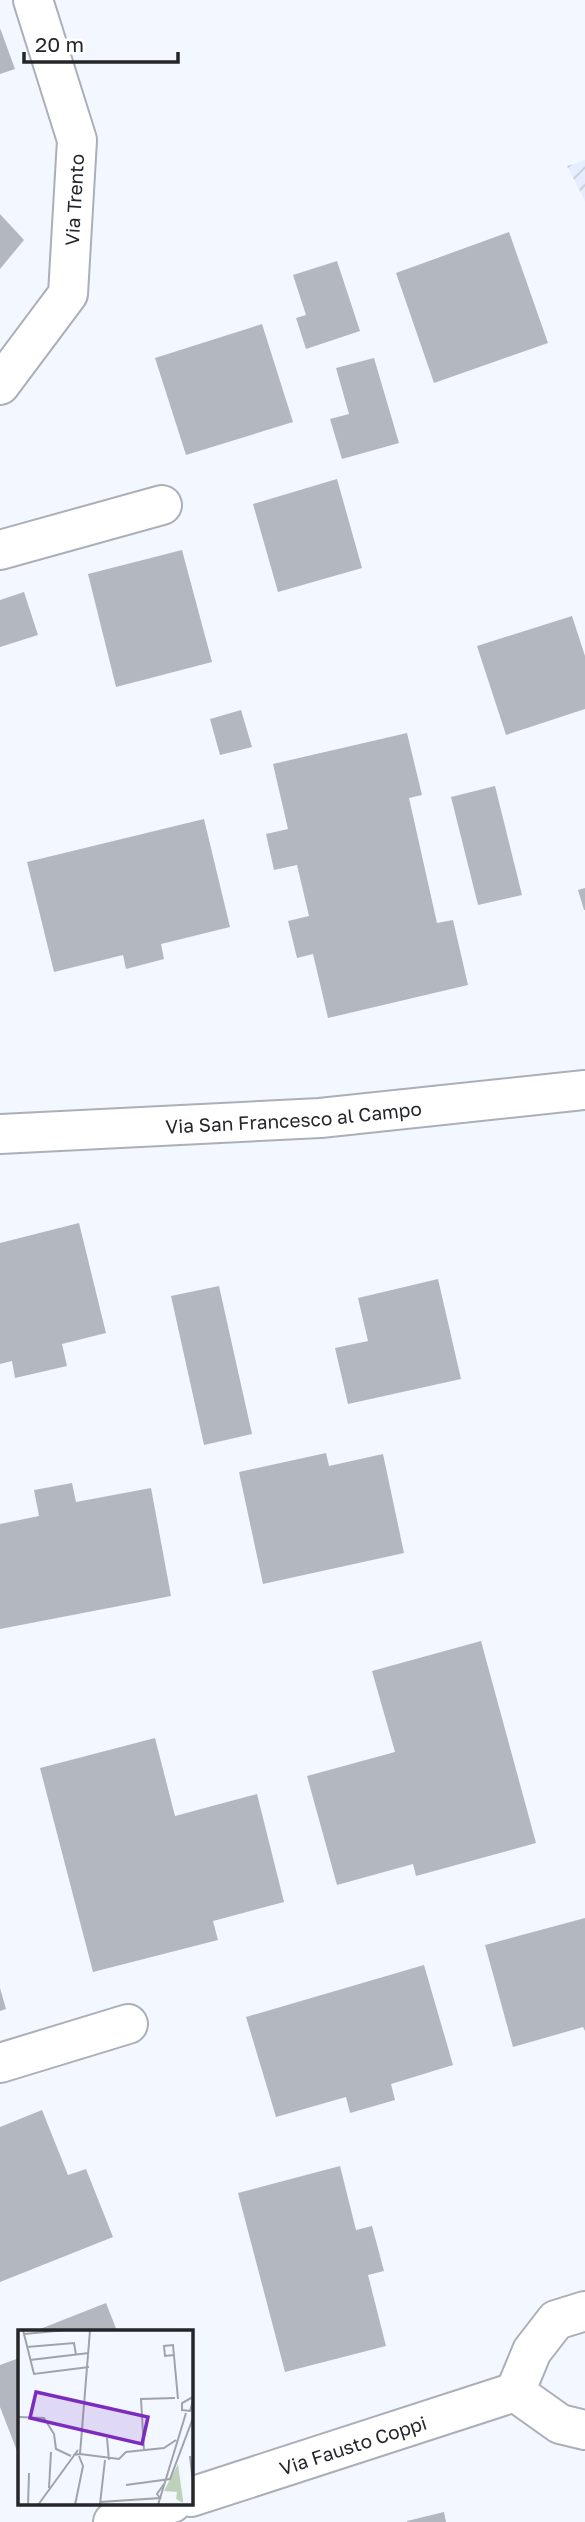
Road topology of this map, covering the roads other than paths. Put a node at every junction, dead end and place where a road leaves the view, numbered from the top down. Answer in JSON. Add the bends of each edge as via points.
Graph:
{"nodes":[{"id":1,"x":33,"y":0,"type":"edge"},
{"id":2,"x":0,"y":385,"type":"edge"},
{"id":3,"x":162,"y":505,"type":"dead end"},
{"id":4,"x":0,"y":550,"type":"edge"},
{"id":5,"x":585,"y":1090,"type":"edge"},
{"id":6,"x":0,"y":1135,"type":"edge"},
{"id":7,"x":128,"y":2024,"type":"dead end"},
{"id":8,"x":0,"y":2063,"type":"edge"},
{"id":9,"x":585,"y":2311,"type":"edge"},
{"id":10,"x":515,"y":2392,"type":"junction"},
{"id":11,"x":585,"y":2430,"type":"edge"},
{"id":12,"x":192,"y":2497,"type":"edge"},
{"id":13,"x":169,"y":2504,"type":"edge"},
{"id":14,"x":113,"y":2522,"type":"edge"}],
"edges":[{"from":1,"to":2,"type":"street","name":"Via Trento","via":[[77,140],[68,294]]},
{"from":3,"to":4,"type":"street"},
{"from":5,"to":6,"type":"street","name":"Via San Francesco al Campo","via":[[320,1118]]},
{"from":7,"to":8,"type":"street"},
{"from":9,"to":10,"type":"street","via":[[556,2320],[532,2351]]},
{"from":10,"to":11,"type":"street","via":[[560,2424]]},
{"from":10,"to":12,"type":"street","name":"Via Fausto Coppi"},
{"from":13,"to":14,"type":"street"}]}
